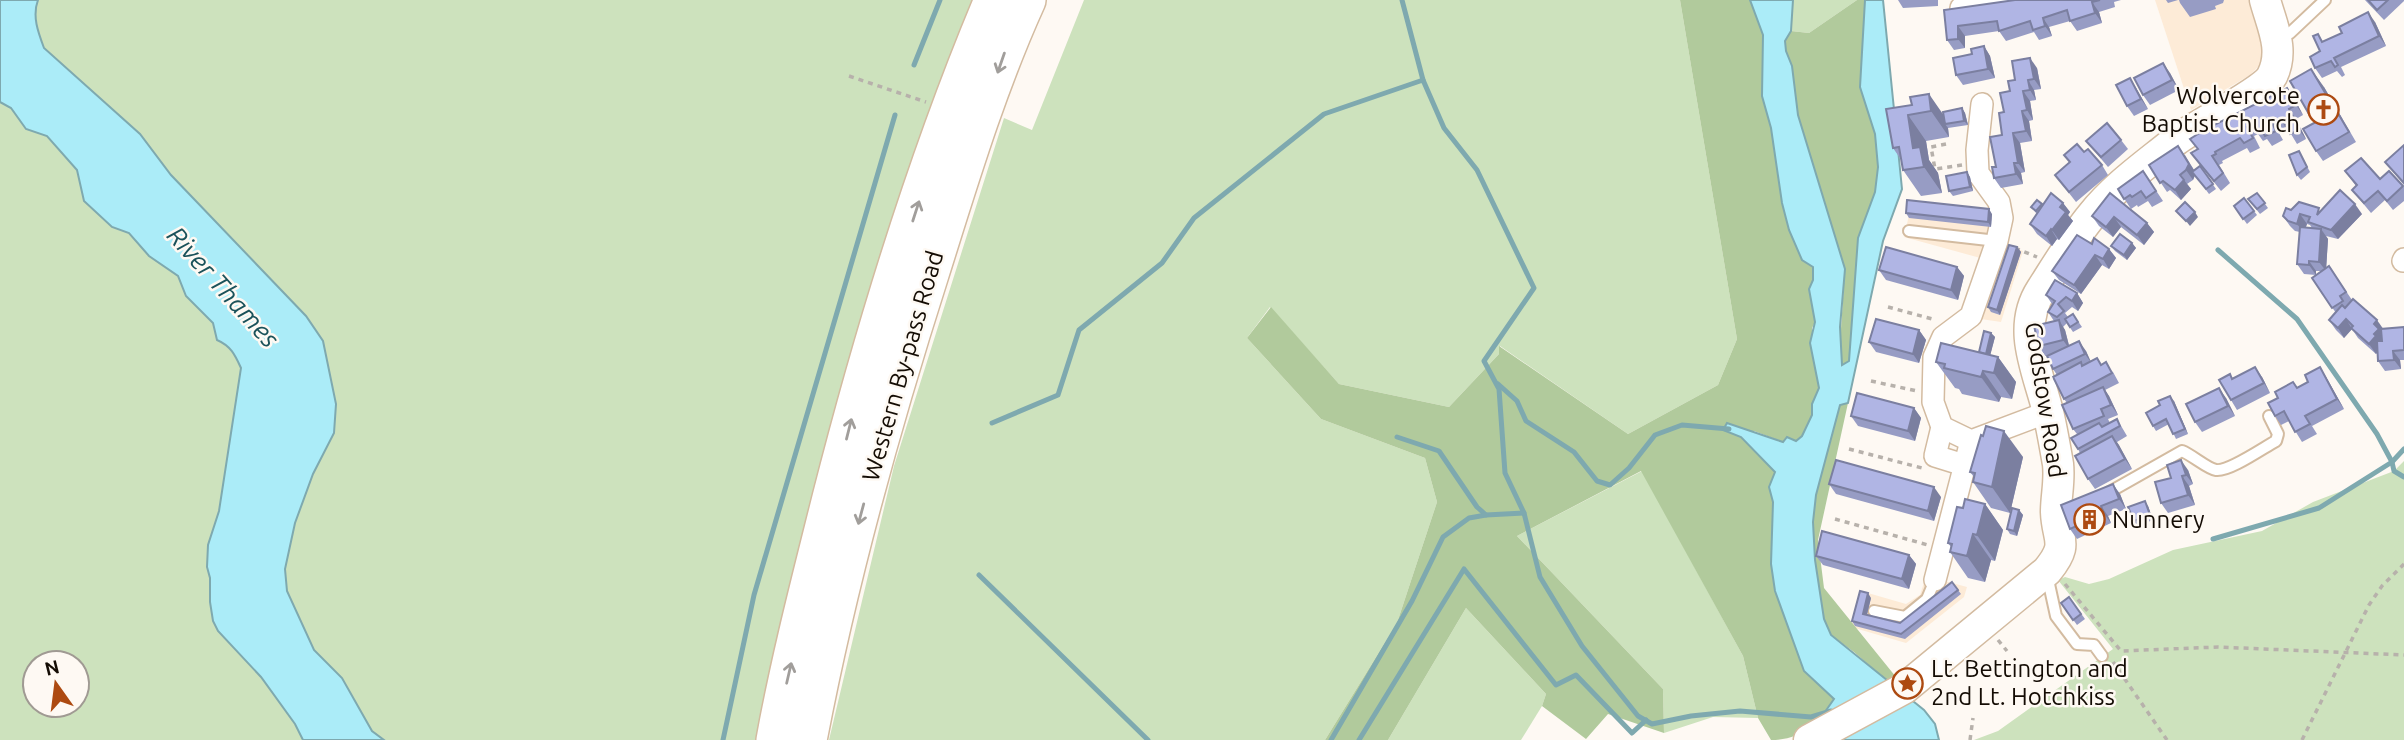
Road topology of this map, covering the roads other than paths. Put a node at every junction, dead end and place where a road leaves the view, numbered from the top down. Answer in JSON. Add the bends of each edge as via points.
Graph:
{"nodes":[{"id":1,"x":993,"y":0,"type":"edge"},
{"id":2,"x":1027,"y":0,"type":"edge"},
{"id":3,"x":2001,"y":0,"type":"edge"},
{"id":4,"x":2264,"y":0,"type":"edge"},
{"id":5,"x":2325,"y":0,"type":"edge"},
{"id":6,"x":1956,"y":4,"type":"edge"},
{"id":7,"x":2278,"y":40,"type":"junction"},
{"id":8,"x":1982,"y":104,"type":"dead end"},
{"id":9,"x":1909,"y":231,"type":"dead end"},
{"id":10,"x":1997,"y":241,"type":"junction"},
{"id":11,"x":2048,"y":412,"type":"junction"},
{"id":12,"x":2269,"y":416,"type":"edge"},
{"id":13,"x":1942,"y":426,"type":"junction"},
{"id":14,"x":1971,"y":441,"type":"junction"},
{"id":15,"x":1962,"y":471,"type":"junction"},
{"id":16,"x":2091,"y":500,"type":"edge"},
{"id":17,"x":2044,"y":573,"type":"junction"},
{"id":18,"x":1935,"y":580,"type":"joint"},
{"id":19,"x":1874,"y":611,"type":"dead end"},
{"id":20,"x":2102,"y":656,"type":"road end"},
{"id":21,"x":1815,"y":737,"type":"edge"},
{"id":22,"x":775,"y":740,"type":"edge"},
{"id":23,"x":808,"y":740,"type":"edge"}],
"edges":[{"from":22,"to":1,"type":"highway","name":"Western By-pass Road","one_way":true,"via":[[809,587],[884,308]]},
{"from":2,"to":23,"type":"highway","name":"Western By-pass Road","one_way":true,"via":[[955,192],[890,402],[837,604]]},
{"from":3,"to":6,"type":"street"},
{"from":4,"to":7,"type":"street","name":"Godstow Road"},
{"from":5,"to":7,"type":"lane"},
{"from":7,"to":11,"type":"street","name":"Godstow Road","via":[[2279,59],[2270,79],[2178,138],[2111,194],[2091,215],[2035,299],[2029,315],[2035,366]]},
{"from":8,"to":10,"type":"street","via":[[1978,173],[1999,202],[2002,218]]},
{"from":9,"to":10,"type":"lane"},
{"from":10,"to":13,"type":"street","via":[[1971,316],[1943,337],[1934,356],[1933,402]]},
{"from":11,"to":14,"type":"street"},
{"from":11,"to":17,"type":"street","name":"Godstow Road","via":[[2063,508],[2059,555]]},
{"from":12,"to":16,"type":"lane","via":[[2278,434],[2276,441],[2227,468],[2208,467],[2182,451]]},
{"from":13,"to":14,"type":"street"},
{"from":13,"to":15,"type":"street","via":[[1935,456]]},
{"from":14,"to":15,"type":"street"},
{"from":15,"to":18,"type":"street"},
{"from":17,"to":20,"type":"lane","via":[[2056,616],[2077,644],[2094,645]]},
{"from":17,"to":21,"type":"street","name":"Godstow Road","via":[[1905,688]]},
{"from":18,"to":19,"type":"lane","via":[[1927,599],[1905,617]]}]}
